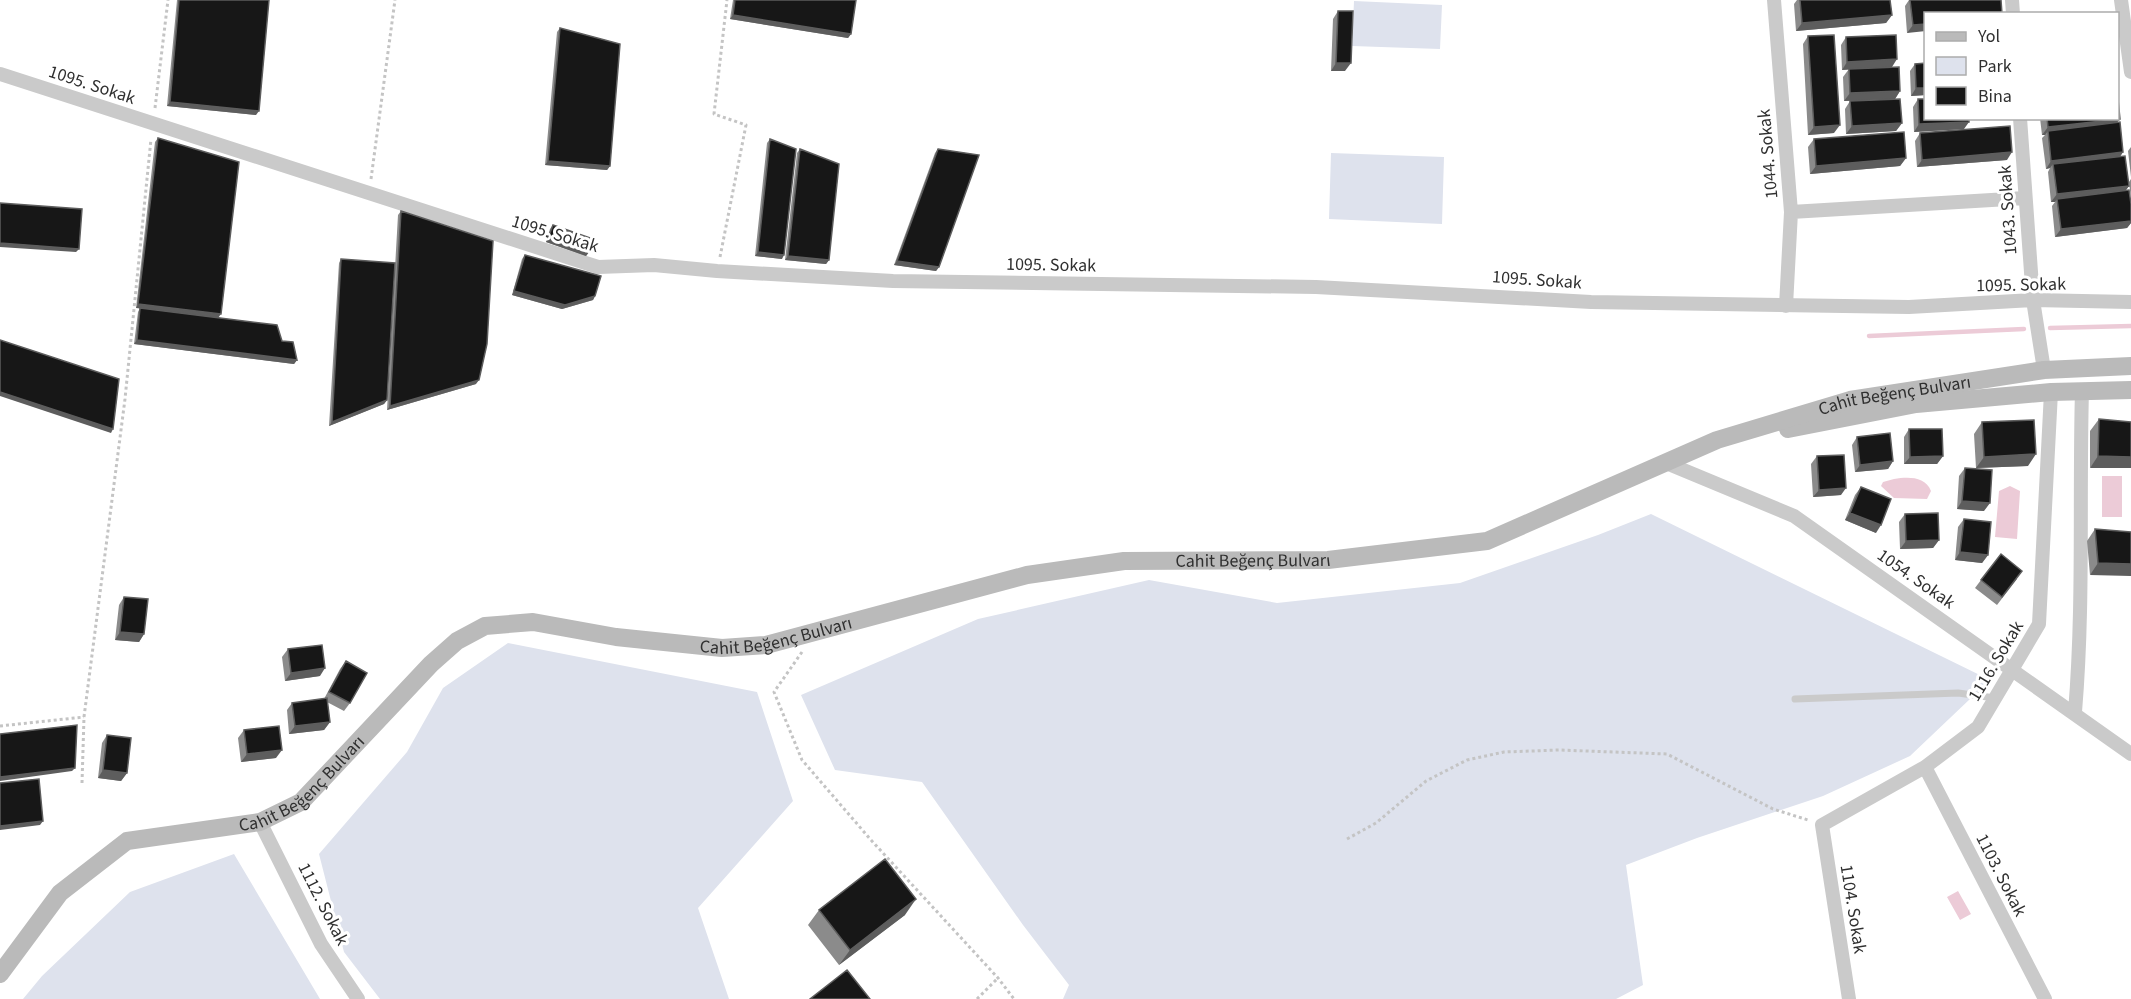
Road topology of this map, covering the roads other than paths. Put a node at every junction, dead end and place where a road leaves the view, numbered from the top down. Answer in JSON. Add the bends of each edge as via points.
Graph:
{"nodes":[{"id":1,"x":1774,"y":0,"type":"edge"},
{"id":2,"x":2121,"y":0,"type":"edge"},
{"id":3,"x":2131,"y":72,"type":"edge"},
{"id":4,"x":0,"y":74,"type":"edge"},
{"id":5,"x":2020,"y":120,"type":"edge"},
{"id":6,"x":2025,"y":198,"type":"junction"},
{"id":7,"x":1791,"y":212,"type":"junction"},
{"id":8,"x":2033,"y":300,"type":"junction"},
{"id":9,"x":2131,"y":302,"type":"edge"},
{"id":10,"x":1786,"y":306,"type":"junction"},
{"id":11,"x":2131,"y":366,"type":"edge"},
{"id":12,"x":2044,"y":370,"type":"junction"},
{"id":13,"x":2082,"y":390,"type":"junction"},
{"id":14,"x":2131,"y":390,"type":"edge"},
{"id":15,"x":2051,"y":392,"type":"junction"},
{"id":16,"x":1664,"y":462,"type":"junction"},
{"id":17,"x":2013,"y":669,"type":"junction"},
{"id":18,"x":1995,"y":698,"type":"junction"},
{"id":19,"x":1795,"y":699,"type":"dead end"},
{"id":20,"x":2075,"y":712,"type":"junction"},
{"id":21,"x":2131,"y":754,"type":"edge"},
{"id":22,"x":1925,"y":767,"type":"junction"},
{"id":23,"x":260,"y":822,"type":"junction"},
{"id":24,"x":1822,"y":825,"type":"joint"},
{"id":25,"x":0,"y":974,"type":"edge"},
{"id":26,"x":358,"y":999,"type":"edge"},
{"id":27,"x":1849,"y":999,"type":"edge"},
{"id":28,"x":2045,"y":999,"type":"edge"}],
"edges":[{"from":1,"to":7,"type":"street","name":"1044. Sokak"},
{"from":2,"to":3,"type":"street"},
{"from":4,"to":10,"type":"street","name":"1095. Sokak","via":[[598,267],[654,265],[893,281],[1316,286],[1591,302]]},
{"from":5,"to":6,"type":"street","name":"1043. Sokak"},
{"from":6,"to":7,"type":"street"},
{"from":6,"to":8,"type":"street","name":"1043. Sokak"},
{"from":7,"to":10,"type":"street","name":"1044. Sokak"},
{"from":8,"to":9,"type":"street","name":"1095. Sokak"},
{"from":8,"to":10,"type":"street","name":"1095. Sokak","via":[[1909,307]]},
{"from":8,"to":12,"type":"street","name":"1043. Sokak"},
{"from":11,"to":12,"type":"main road","name":"Cahit Beğenç Bulvarı"},
{"from":12,"to":15,"type":"lane"},
{"from":12,"to":16,"type":"main road","name":"Cahit Beğenç Bulvarı","via":[[1850,400],[1717,440]]},
{"from":13,"to":14,"type":"main road","name":"Cahit Beğenç Bulvarı"},
{"from":13,"to":15,"type":"main road","name":"Cahit Beğenç Bulvarı"},
{"from":13,"to":20,"type":"street","via":[[2080,643]]},
{"from":15,"to":16,"type":"main road","name":"Cahit Beğenç Bulvarı","via":[[1916,404],[1784,430]]},
{"from":15,"to":17,"type":"street","name":"1116. Sokak","via":[[2039,624]]},
{"from":16,"to":17,"type":"street","name":"1054. Sokak","via":[[1794,516]]},
{"from":16,"to":23,"type":"main road","name":"Cahit Beğenç Bulvarı","via":[[1487,541],[1328,560],[1124,561],[1027,575],[766,645],[722,648],[616,637],[533,622],[485,626],[457,641],[431,664],[301,802]]},
{"from":17,"to":18,"type":"street","name":"1116. Sokak"},
{"from":17,"to":20,"type":"street","name":"1054. Sokak"},
{"from":18,"to":19,"type":"lane","via":[[1958,693]]},
{"from":18,"to":22,"type":"street","name":"1116. Sokak","via":[[1978,727]]},
{"from":20,"to":21,"type":"street","name":"1054. Sokak"},
{"from":22,"to":24,"type":"street","name":"1116. Sokak"},
{"from":22,"to":28,"type":"street","name":"1103. Sokak"},
{"from":23,"to":25,"type":"main road","name":"Cahit Beğenç Bulvarı","via":[[127,842],[60,893]]},
{"from":23,"to":26,"type":"street","name":"1112. Sokak","via":[[321,944]]},
{"from":24,"to":27,"type":"street","name":"1104. Sokak"}]}
